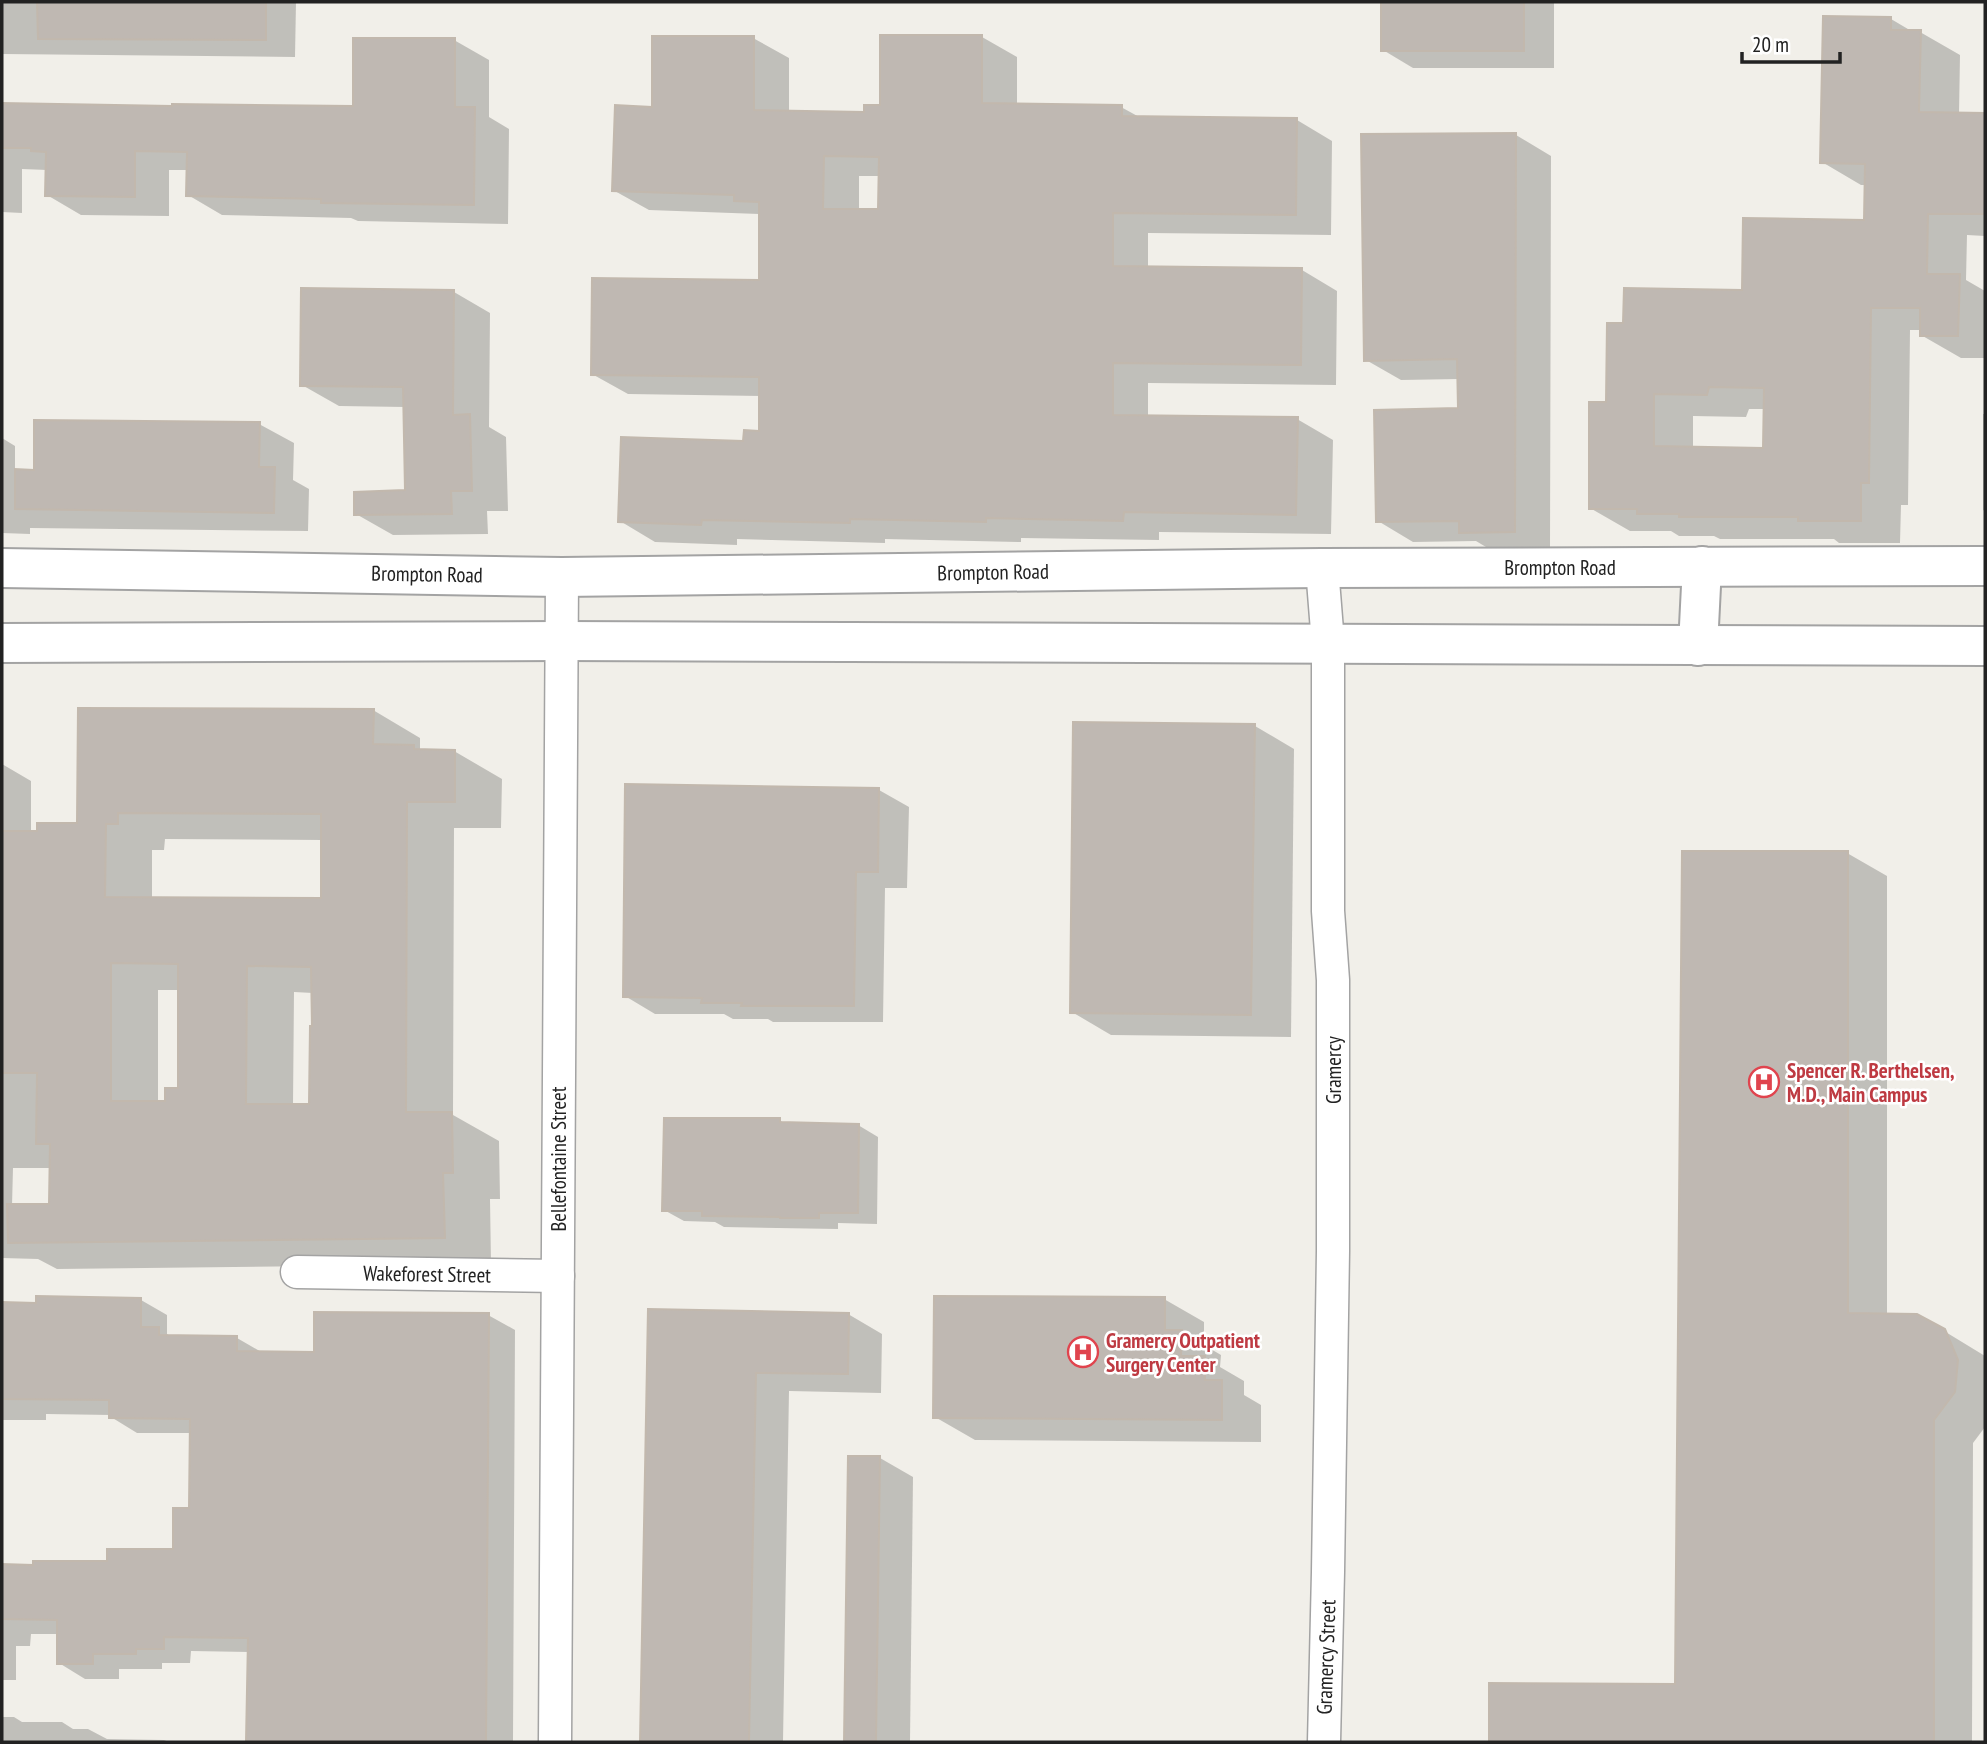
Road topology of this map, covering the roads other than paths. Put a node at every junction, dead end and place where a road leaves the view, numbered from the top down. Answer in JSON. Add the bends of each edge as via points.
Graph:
{"nodes":[{"id":1,"x":1702,"y":566,"type":"junction"},
{"id":2,"x":1985,"y":566,"type":"edge"},
{"id":3,"x":2,"y":568,"type":"edge"},
{"id":4,"x":1322,"y":568,"type":"junction"},
{"id":5,"x":562,"y":577,"type":"junction"},
{"id":6,"x":561,"y":641,"type":"junction"},
{"id":7,"x":2,"y":643,"type":"edge"},
{"id":8,"x":1328,"y":643,"type":"junction"},
{"id":9,"x":1698,"y":646,"type":"junction"},
{"id":10,"x":1985,"y":646,"type":"edge"},
{"id":11,"x":297,"y":1272,"type":"dead end"},
{"id":12,"x":558,"y":1276,"type":"junction"},
{"id":13,"x":1328,"y":1572,"type":"joint"},
{"id":14,"x":555,"y":1742,"type":"edge"},
{"id":15,"x":1324,"y":1742,"type":"edge"}],
"edges":[{"from":1,"to":2,"type":"street","name":"Brompton Road"},
{"from":1,"to":4,"type":"street","name":"Brompton Road"},
{"from":1,"to":9,"type":"street"},
{"from":3,"to":5,"type":"street","name":"Brompton Road"},
{"from":4,"to":5,"type":"street","name":"Brompton Road"},
{"from":4,"to":8,"type":"street","name":"Gramercy"},
{"from":5,"to":6,"type":"street","name":"Bellefontaine Street"},
{"from":6,"to":7,"type":"street"},
{"from":6,"to":8,"type":"street"},
{"from":6,"to":12,"type":"street","name":"Bellefontaine Street"},
{"from":8,"to":9,"type":"street"},
{"from":8,"to":13,"type":"street","name":"Gramercy","via":[[1333,1251]]},
{"from":9,"to":10,"type":"street"},
{"from":11,"to":12,"type":"street","name":"Wakeforest Street"},
{"from":12,"to":14,"type":"street","name":"Bellefontaine Street"},
{"from":13,"to":15,"type":"street","name":"Gramercy Street"}]}
